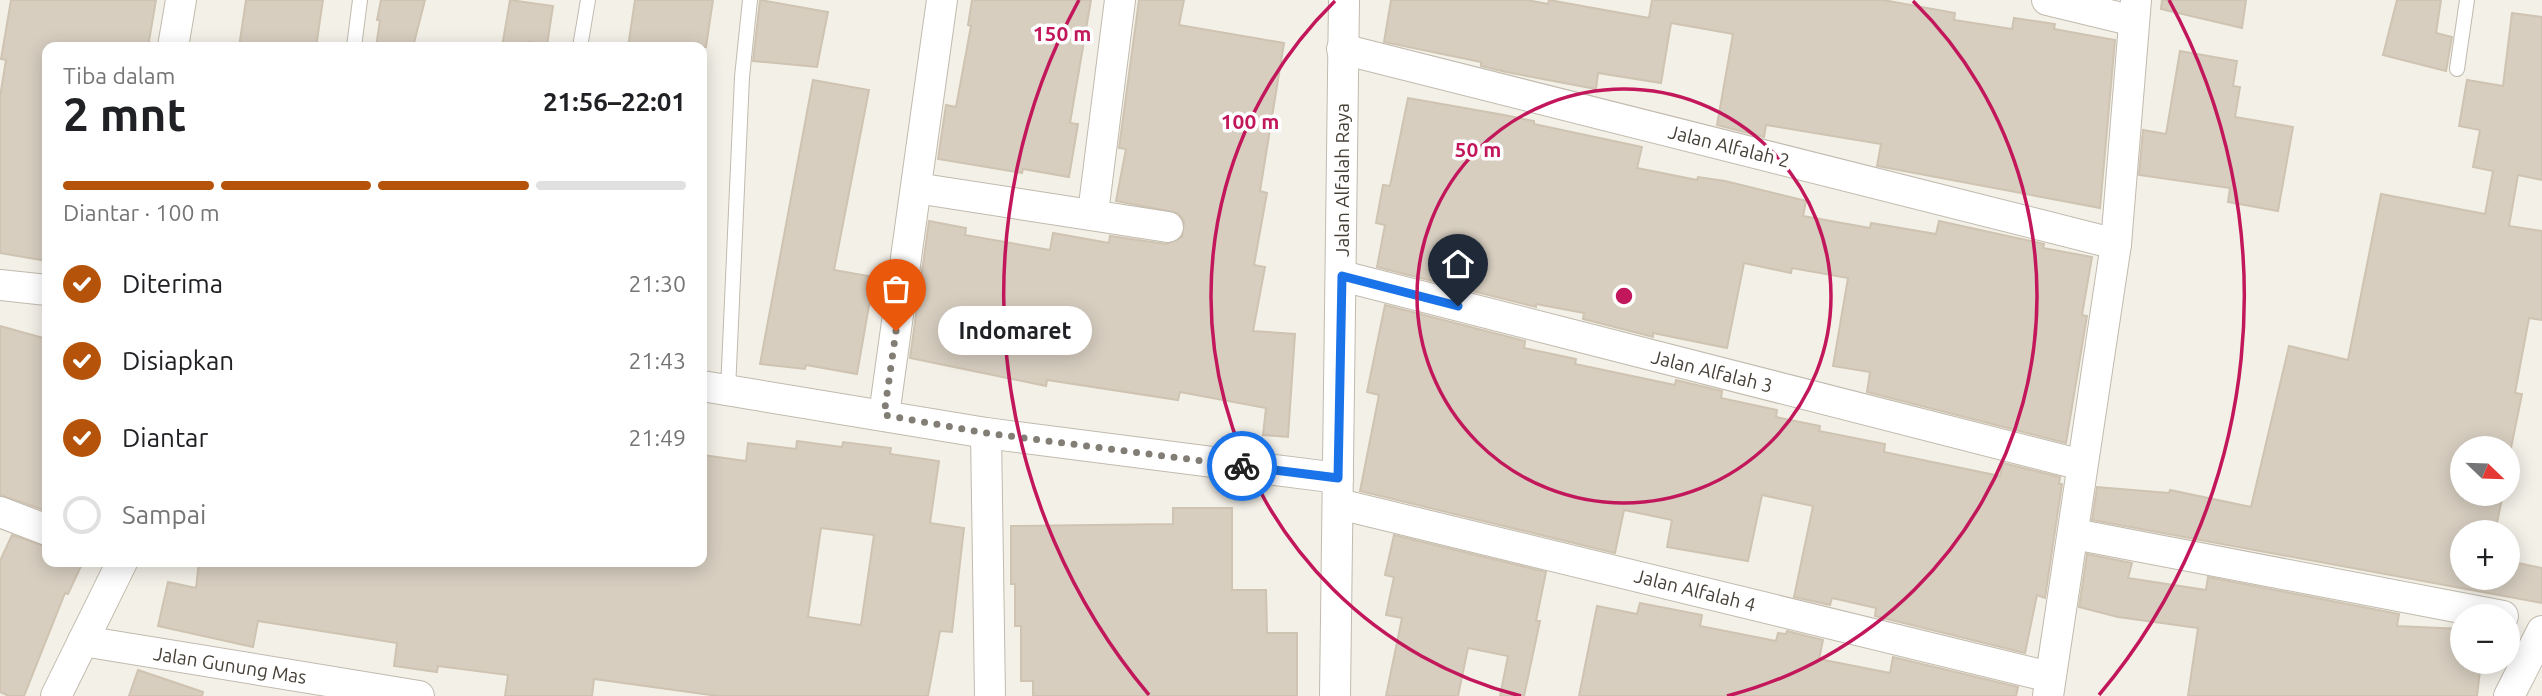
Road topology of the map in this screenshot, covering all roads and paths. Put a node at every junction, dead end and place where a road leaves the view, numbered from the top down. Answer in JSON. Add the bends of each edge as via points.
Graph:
{"nodes":[{"id":1,"x":181,"y":0,"type":"edge"},
{"id":2,"x":360,"y":0,"type":"edge"},
{"id":3,"x":588,"y":0,"type":"edge"},
{"id":4,"x":750,"y":0,"type":"edge"},
{"id":5,"x":942,"y":0,"type":"edge"},
{"id":6,"x":1120,"y":0,"type":"edge"},
{"id":7,"x":1344,"y":0,"type":"edge"},
{"id":8,"x":2047,"y":0,"type":"edge"},
{"id":9,"x":2467,"y":0,"type":"edge"},
{"id":10,"x":2135,"y":10,"type":"edge"},
{"id":11,"x":174,"y":42,"type":"edge"},
{"id":12,"x":355,"y":42,"type":"edge"},
{"id":13,"x":581,"y":42,"type":"edge"},
{"id":14,"x":1342,"y":49,"type":"junction"},
{"id":15,"x":2457,"y":69,"type":"dead end"},
{"id":16,"x":916,"y":188,"type":"junction"},
{"id":17,"x":1093,"y":213,"type":"junction"},
{"id":18,"x":1168,"y":227,"type":"dead end"},
{"id":19,"x":2116,"y":244,"type":"junction"},
{"id":20,"x":1342,"y":276,"type":"junction"},
{"id":21,"x":0,"y":285,"type":"edge"},
{"id":22,"x":42,"y":289,"type":"edge"},
{"id":23,"x":715,"y":388,"type":"edge"},
{"id":24,"x":884,"y":415,"type":"junction"},
{"id":25,"x":986,"y":433,"type":"junction"},
{"id":26,"x":2082,"y":465,"type":"junction"},
{"id":27,"x":1338,"y":491,"type":"junction"},
{"id":28,"x":0,"y":513,"type":"edge"},
{"id":29,"x":42,"y":528,"type":"edge"},
{"id":30,"x":2074,"y":534,"type":"junction"},
{"id":31,"x":120,"y":567,"type":"edge"},
{"id":32,"x":2450,"y":606,"type":"edge"},
{"id":33,"x":2520,"y":619,"type":"edge"},
{"id":34,"x":2542,"y":623,"type":"edge"},
{"id":35,"x":2542,"y":631,"type":"edge"},
{"id":36,"x":83,"y":641,"type":"junction"},
{"id":37,"x":2049,"y":686,"type":"edge"},
{"id":38,"x":2517,"y":694,"type":"edge"},
{"id":39,"x":56,"y":696,"type":"edge"},
{"id":40,"x":419,"y":696,"type":"edge"},
{"id":41,"x":990,"y":696,"type":"edge"},
{"id":42,"x":1335,"y":696,"type":"edge"}],
"edges":[{"from":1,"to":11,"type":"street"},
{"from":2,"to":12,"type":"lane"},
{"from":3,"to":13,"type":"lane"},
{"from":4,"to":23,"type":"lane"},
{"from":5,"to":16,"type":"street"},
{"from":6,"to":17,"type":"street"},
{"from":7,"to":14,"type":"street","name":"Jalan Alfalah Raya"},
{"from":8,"to":10,"type":"street"},
{"from":9,"to":15,"type":"lane"},
{"from":10,"to":19,"type":"street"},
{"from":14,"to":19,"type":"street","name":"Jalan Alfalah 2"},
{"from":14,"to":20,"type":"street","name":"Jalan Alfalah Raya"},
{"from":16,"to":17,"type":"street"},
{"from":16,"to":24,"type":"street"},
{"from":17,"to":18,"type":"street"},
{"from":19,"to":26,"type":"street"},
{"from":20,"to":26,"type":"street","name":"Jalan Alfalah 3"},
{"from":20,"to":27,"type":"street","name":"Jalan Alfalah Raya"},
{"from":21,"to":22,"type":"street"},
{"from":23,"to":24,"type":"street","name":"Jalan Alfalah 4"},
{"from":24,"to":25,"type":"street","name":"Jalan Alfalah 4"},
{"from":25,"to":27,"type":"street","name":"Jalan Alfalah 4"},
{"from":25,"to":41,"type":"street"},
{"from":26,"to":30,"type":"street"},
{"from":27,"to":37,"type":"street","name":"Jalan Alfalah 4"},
{"from":27,"to":42,"type":"street","name":"Jalan Alfalah Raya"},
{"from":28,"to":29,"type":"street"},
{"from":30,"to":32,"type":"street"},
{"from":30,"to":37,"type":"street"},
{"from":31,"to":36,"type":"street"},
{"from":33,"to":34,"type":"street"},
{"from":35,"to":38,"type":"street"},
{"from":36,"to":39,"type":"street"},
{"from":36,"to":40,"type":"street","name":"Jalan Gunung Mas"}]}
